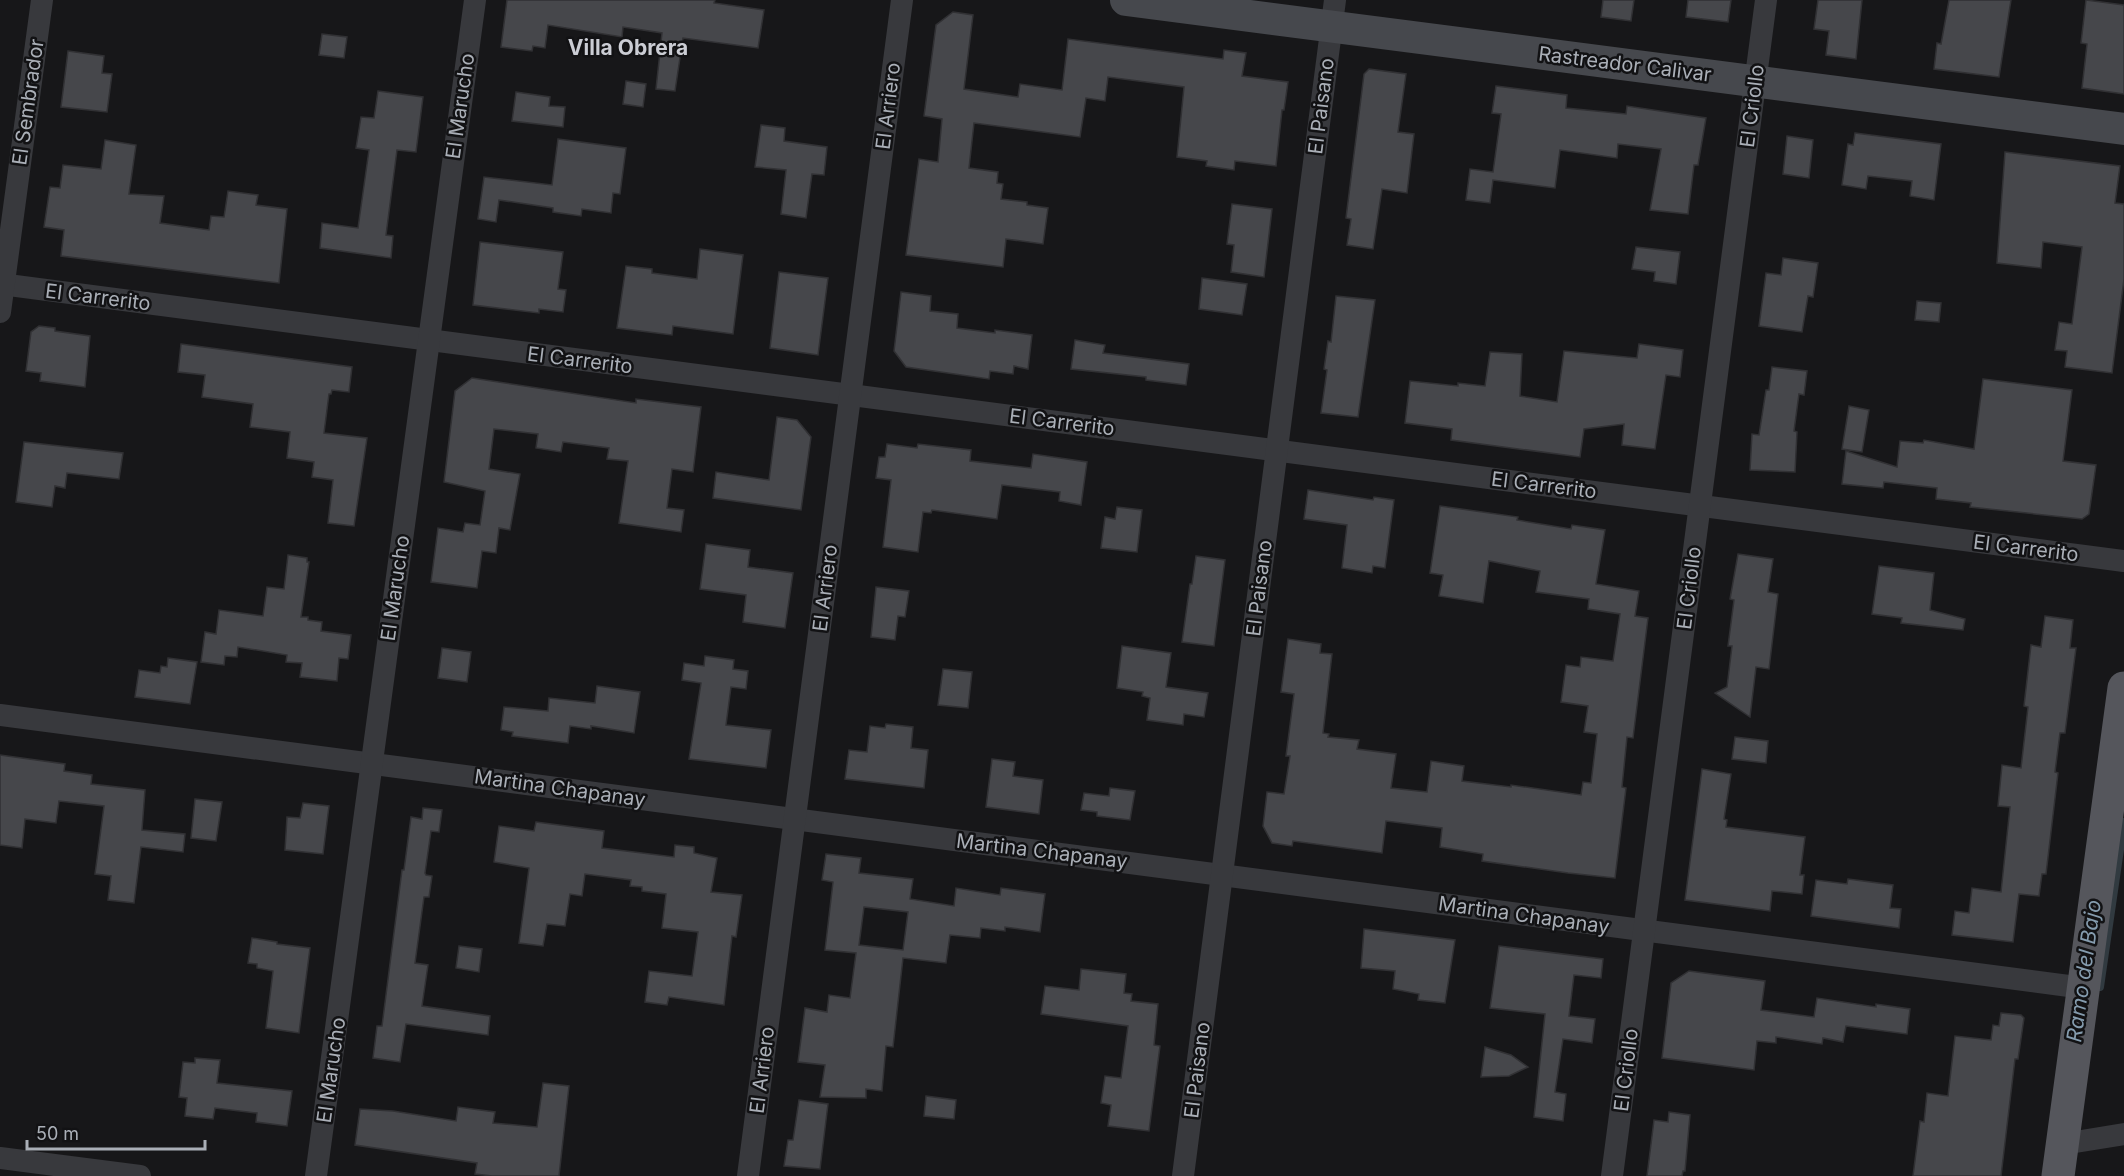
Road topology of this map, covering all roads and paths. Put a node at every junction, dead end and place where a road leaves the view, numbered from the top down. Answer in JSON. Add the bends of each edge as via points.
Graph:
{"nodes":[{"id":1,"x":42,"y":0,"type":"edge"},
{"id":2,"x":474,"y":0,"type":"edge"},
{"id":3,"x":902,"y":0,"type":"edge"},
{"id":4,"x":1126,"y":0,"type":"edge"},
{"id":5,"x":1766,"y":0,"type":"edge"},
{"id":6,"x":1333,"y":13,"type":"edge"},
{"id":7,"x":1755,"y":81,"type":"junction"},
{"id":8,"x":2124,"y":129,"type":"edge"},
{"id":9,"x":2,"y":284,"type":"edge"},
{"id":10,"x":0,"y":312,"type":"edge"},
{"id":11,"x":429,"y":340,"type":"junction"},
{"id":12,"x":850,"y":395,"type":"junction"},
{"id":13,"x":1277,"y":450,"type":"junction"},
{"id":14,"x":1700,"y":506,"type":"junction"},
{"id":15,"x":2124,"y":561,"type":"edge"},
{"id":16,"x":2124,"y":688,"type":"edge"},
{"id":17,"x":0,"y":715,"type":"edge"},
{"id":18,"x":372,"y":764,"type":"junction"},
{"id":19,"x":795,"y":819,"type":"junction"},
{"id":20,"x":1222,"y":875,"type":"junction"},
{"id":21,"x":1644,"y":931,"type":"junction"},
{"id":22,"x":2084,"y":988,"type":"junction"},
{"id":23,"x":2124,"y":1134,"type":"edge"},
{"id":24,"x":2063,"y":1144,"type":"junction"},
{"id":25,"x":0,"y":1158,"type":"edge"},
{"id":26,"x":140,"y":1176,"type":"edge"},
{"id":27,"x":316,"y":1176,"type":"edge"},
{"id":28,"x":748,"y":1176,"type":"edge"},
{"id":29,"x":1183,"y":1176,"type":"edge"},
{"id":30,"x":1612,"y":1176,"type":"edge"},
{"id":31,"x":2058,"y":1176,"type":"edge"}],
"edges":[{"from":1,"to":9,"type":"street","name":"El Sembrador"},
{"from":2,"to":11,"type":"street","name":"El Marucho"},
{"from":3,"to":12,"type":"street","name":"El Arriero"},
{"from":4,"to":6,"type":"main road","name":"Rastreador Calivar"},
{"from":5,"to":7,"type":"street","name":"El Criollo"},
{"from":6,"to":7,"type":"main road","name":"Rastreador Calivar"},
{"from":6,"to":13,"type":"street","name":"El Paisano"},
{"from":7,"to":8,"type":"main road","name":"Rastreador Calivar"},
{"from":7,"to":14,"type":"street","name":"El Criollo"},
{"from":9,"to":10,"type":"street","name":"El Sembrador"},
{"from":9,"to":11,"type":"street","name":"El Carrerito"},
{"from":11,"to":12,"type":"street","name":"El Carrerito"},
{"from":11,"to":18,"type":"street","name":"El Marucho"},
{"from":12,"to":13,"type":"street","name":"El Carrerito"},
{"from":12,"to":19,"type":"street","name":"El Arriero"},
{"from":13,"to":14,"type":"street","name":"El Carrerito"},
{"from":13,"to":20,"type":"street","name":"El Paisano"},
{"from":14,"to":15,"type":"street","name":"El Carrerito"},
{"from":14,"to":21,"type":"street","name":"El Criollo"},
{"from":16,"to":22,"type":"main road"},
{"from":17,"to":18,"type":"street","name":"Martina Chapanay"},
{"from":18,"to":19,"type":"street","name":"Martina Chapanay"},
{"from":18,"to":27,"type":"street","name":"El Marucho"},
{"from":19,"to":20,"type":"street","name":"Martina Chapanay"},
{"from":19,"to":28,"type":"street","name":"El Arriero"},
{"from":20,"to":21,"type":"street","name":"Martina Chapanay"},
{"from":20,"to":29,"type":"street","name":"El Paisano"},
{"from":21,"to":22,"type":"street","name":"Martina Chapanay"},
{"from":21,"to":30,"type":"street","name":"El Criollo"},
{"from":22,"to":24,"type":"main road"},
{"from":23,"to":24,"type":"street"},
{"from":24,"to":31,"type":"main road"},
{"from":25,"to":26,"type":"street"}]}
